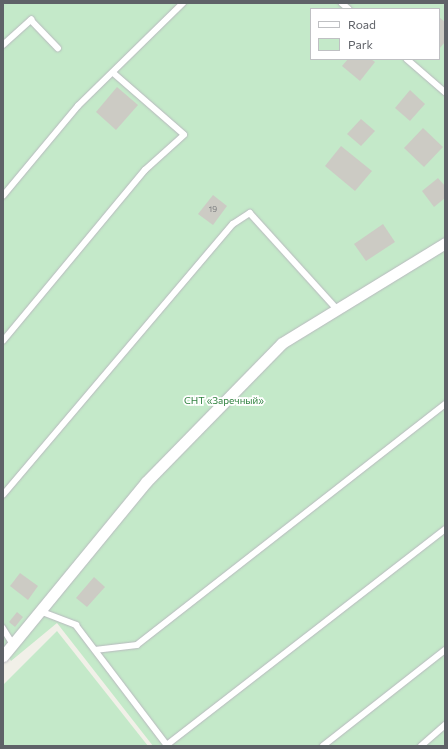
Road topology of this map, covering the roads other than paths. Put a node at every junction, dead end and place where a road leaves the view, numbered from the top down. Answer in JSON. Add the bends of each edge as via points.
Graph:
{"nodes":[{"id":1,"x":183,"y":3,"type":"edge"},
{"id":2,"x":3,"y":45,"type":"edge"},
{"id":3,"x":58,"y":48,"type":"dead end"},
{"id":4,"x":408,"y":60,"type":"edge"},
{"id":5,"x":113,"y":73,"type":"junction"},
{"id":6,"x":445,"y":92,"type":"edge"},
{"id":7,"x":3,"y":196,"type":"edge"},
{"id":8,"x":445,"y":243,"type":"edge"},
{"id":9,"x":337,"y":309,"type":"junction"},
{"id":10,"x":3,"y":340,"type":"edge"},
{"id":11,"x":445,"y":404,"type":"edge"},
{"id":12,"x":3,"y":495,"type":"edge"},
{"id":13,"x":445,"y":529,"type":"edge"},
{"id":14,"x":40,"y":611,"type":"junction"},
{"id":15,"x":3,"y":628,"type":"edge"},
{"id":16,"x":14,"y":644,"type":"junction"},
{"id":17,"x":95,"y":650,"type":"junction"},
{"id":18,"x":445,"y":650,"type":"edge"},
{"id":19,"x":3,"y":656,"type":"edge"},
{"id":20,"x":445,"y":725,"type":"edge"},
{"id":21,"x":168,"y":745,"type":"edge"},
{"id":22,"x":323,"y":746,"type":"edge"},
{"id":23,"x":420,"y":746,"type":"edge"}],
"edges":[{"from":1,"to":5,"type":"lane"},
{"from":2,"to":3,"type":"lane","via":[[32,20]]},
{"from":4,"to":6,"type":"lane"},
{"from":5,"to":7,"type":"lane","via":[[78,106]]},
{"from":5,"to":10,"type":"lane","via":[[184,135],[145,170]]},
{"from":8,"to":9,"type":"street"},
{"from":9,"to":12,"type":"lane","via":[[250,212],[232,224]]},
{"from":9,"to":14,"type":"street","via":[[282,343],[146,482]]},
{"from":11,"to":17,"type":"lane","via":[[137,645]]},
{"from":13,"to":21,"type":"lane"},
{"from":14,"to":16,"type":"street"},
{"from":14,"to":17,"type":"lane","via":[[76,625]]},
{"from":15,"to":16,"type":"lane"},
{"from":16,"to":19,"type":"street"},
{"from":17,"to":21,"type":"lane"},
{"from":18,"to":22,"type":"lane"},
{"from":20,"to":23,"type":"lane"}]}
